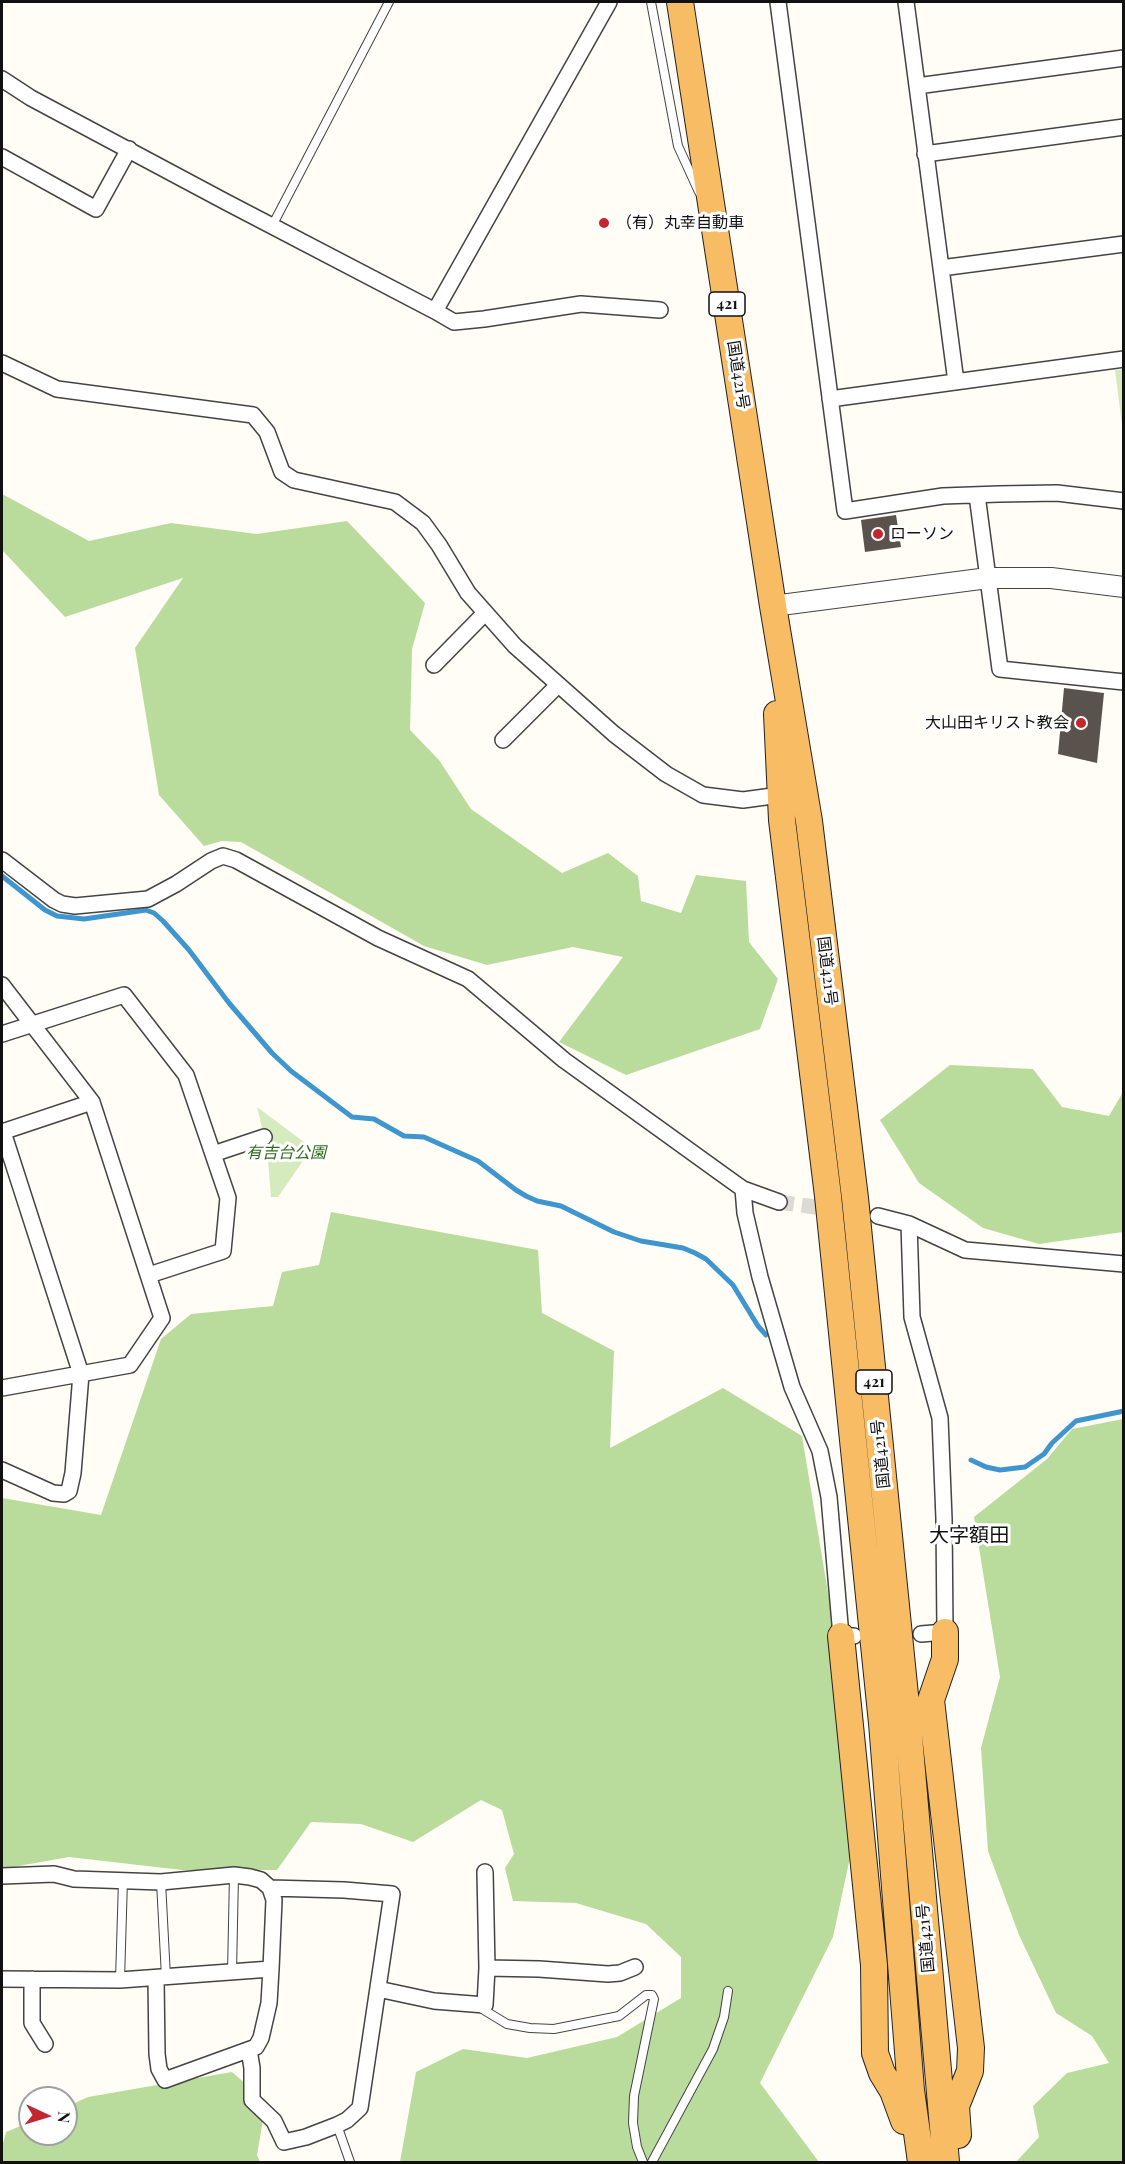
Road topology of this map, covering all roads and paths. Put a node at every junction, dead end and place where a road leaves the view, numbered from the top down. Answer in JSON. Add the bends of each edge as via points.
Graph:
{"nodes":[{"id":1,"x":389,"y":2,"type":"edge"},
{"id":2,"x":609,"y":2,"type":"edge"},
{"id":3,"x":651,"y":2,"type":"edge"},
{"id":4,"x":680,"y":2,"type":"edge"},
{"id":5,"x":778,"y":2,"type":"edge"},
{"id":6,"x":906,"y":2,"type":"edge"},
{"id":7,"x":1124,"y":58,"type":"edge"},
{"id":8,"x":2,"y":79,"type":"edge"},
{"id":9,"x":917,"y":86,"type":"junction"},
{"id":10,"x":1124,"y":127,"type":"edge"},
{"id":11,"x":129,"y":149,"type":"junction"},
{"id":12,"x":925,"y":154,"type":"junction"},
{"id":13,"x":2,"y":157,"type":"edge"},
{"id":14,"x":272,"y":226,"type":"junction"},
{"id":15,"x":716,"y":229,"type":"junction"},
{"id":16,"x":1124,"y":244,"type":"edge"},
{"id":17,"x":941,"y":268,"type":"junction"},
{"id":18,"x":660,"y":310,"type":"dead end"},
{"id":19,"x":435,"y":311,"type":"junction"},
{"id":20,"x":1124,"y":359,"type":"edge"},
{"id":21,"x":2,"y":363,"type":"edge"},
{"id":22,"x":956,"y":382,"type":"junction"},
{"id":23,"x":830,"y":399,"type":"junction"},
{"id":24,"x":977,"y":495,"type":"junction"},
{"id":25,"x":1124,"y":501,"type":"edge"},
{"id":26,"x":988,"y":578,"type":"junction"},
{"id":27,"x":1124,"y":586,"type":"edge"},
{"id":28,"x":773,"y":606,"type":"junction"},
{"id":29,"x":485,"y":613,"type":"junction"},
{"id":30,"x":434,"y":665,"type":"dead end"},
{"id":31,"x":1124,"y":682,"type":"edge"},
{"id":32,"x":558,"y":685,"type":"junction"},
{"id":33,"x":503,"y":740,"type":"dead end"},
{"id":34,"x":780,"y":795,"type":"junction"},
{"id":35,"x":2,"y":860,"type":"edge"},
{"id":36,"x":2,"y":985,"type":"edge"},
{"id":37,"x":33,"y":1024,"type":"junction"},
{"id":38,"x":2,"y":1034,"type":"edge"},
{"id":39,"x":92,"y":1102,"type":"junction"},
{"id":40,"x":2,"y":1132,"type":"edge"},
{"id":41,"x":264,"y":1137,"type":"dead end"},
{"id":42,"x":213,"y":1154,"type":"junction"},
{"id":43,"x":743,"y":1189,"type":"junction"},
{"id":44,"x":779,"y":1202,"type":"tunnel mouth"},
{"id":45,"x":878,"y":1216,"type":"dead end"},
{"id":46,"x":909,"y":1224,"type":"junction"},
{"id":47,"x":1124,"y":1264,"type":"edge"},
{"id":48,"x":149,"y":1275,"type":"junction"},
{"id":49,"x":81,"y":1374,"type":"junction"},
{"id":50,"x":2,"y":1388,"type":"edge"},
{"id":51,"x":2,"y":1470,"type":"edge"},
{"id":52,"x":933,"y":1633,"type":"joint"},
{"id":53,"x":848,"y":1636,"type":"joint"},
{"id":54,"x":485,"y":1872,"type":"dead end"},
{"id":55,"x":234,"y":1875,"type":"junction"},
{"id":56,"x":2,"y":1876,"type":"edge"},
{"id":57,"x":123,"y":1880,"type":"junction"},
{"id":58,"x":161,"y":1882,"type":"junction"},
{"id":59,"x":270,"y":1888,"type":"junction"},
{"id":60,"x":925,"y":1935,"type":"junction"},
{"id":61,"x":635,"y":1967,"type":"dead end"},
{"id":62,"x":488,"y":1968,"type":"junction"},
{"id":63,"x":271,"y":1969,"type":"junction"},
{"id":64,"x":232,"y":1972,"type":"junction"},
{"id":65,"x":161,"y":1978,"type":"junction"},
{"id":66,"x":2,"y":1979,"type":"edge"},
{"id":67,"x":32,"y":1979,"type":"junction"},
{"id":68,"x":120,"y":1980,"type":"junction"},
{"id":69,"x":378,"y":1989,"type":"junction"},
{"id":70,"x":728,"y":1990,"type":"dead end"},
{"id":71,"x":475,"y":2005,"type":"junction"},
{"id":72,"x":45,"y":2044,"type":"dead end"},
{"id":73,"x":249,"y":2050,"type":"junction"},
{"id":74,"x":902,"y":2090,"type":"junction"},
{"id":75,"x":337,"y":2125,"type":"junction"},
{"id":76,"x":930,"y":2162,"type":"edge"},
{"id":77,"x":350,"y":2163,"type":"edge"},
{"id":78,"x":643,"y":2163,"type":"edge"},
{"id":79,"x":652,"y":2163,"type":"edge"},
{"id":80,"x":954,"y":2163,"type":"edge"}],
"edges":[{"from":1,"to":14,"type":"lane"},
{"from":2,"to":19,"type":"street"},
{"from":3,"to":15,"type":"lane","via":[[678,146]]},
{"from":4,"to":15,"type":"highway","name":"国道421号","number":"421"},
{"from":5,"to":23,"type":"street"},
{"from":6,"to":9,"type":"street"},
{"from":7,"to":9,"type":"street"},
{"from":8,"to":11,"type":"street"},
{"from":9,"to":12,"type":"street"},
{"from":10,"to":12,"type":"street"},
{"from":11,"to":13,"type":"street","via":[[96,209]]},
{"from":11,"to":14,"type":"street"},
{"from":12,"to":17,"type":"street"},
{"from":14,"to":19,"type":"street"},
{"from":15,"to":28,"type":"highway","name":"国道421号","number":"421"},
{"from":16,"to":17,"type":"street"},
{"from":17,"to":22,"type":"street"},
{"from":18,"to":19,"type":"street","via":[[581,304],[454,322]]},
{"from":20,"to":22,"type":"street"},
{"from":21,"to":29,"type":"street","via":[[57,389],[253,415],[267,432],[282,472],[294,480],[395,502],[423,523]]},
{"from":22,"to":23,"type":"street"},
{"from":23,"to":24,"type":"street","via":[[846,510]]},
{"from":24,"to":25,"type":"street","via":[[1057,493]]},
{"from":24,"to":26,"type":"street"},
{"from":26,"to":27,"type":"street","via":[[1052,578]]},
{"from":26,"to":28,"type":"street"},
{"from":26,"to":31,"type":"street","via":[[1000,669]]},
{"from":28,"to":34,"type":"highway","name":"国道421号","number":"421"},
{"from":28,"to":60,"type":"highway","name":"国道421号","number":"421","via":[[809,821],[855,1198]]},
{"from":29,"to":30,"type":"street"},
{"from":29,"to":32,"type":"street","via":[[514,646]]},
{"from":32,"to":33,"type":"street"},
{"from":32,"to":34,"type":"street","via":[[666,774],[703,795],[743,800]]},
{"from":34,"to":74,"type":"highway","name":"国道421号","number":"421","via":[[828,1196],[882,1724]]},
{"from":35,"to":43,"type":"street","via":[[54,900],[75,906],[148,899],[211,861],[223,856],[236,860],[378,938],[468,979],[564,1060]]},
{"from":36,"to":37,"type":"street"},
{"from":37,"to":38,"type":"street"},
{"from":37,"to":39,"type":"street"},
{"from":37,"to":42,"type":"street","via":[[124,995],[186,1075]]},
{"from":39,"to":40,"type":"street"},
{"from":39,"to":48,"type":"street"},
{"from":40,"to":49,"type":"street"},
{"from":41,"to":42,"type":"street"},
{"from":42,"to":48,"type":"street","via":[[228,1198],[222,1251]]},
{"from":43,"to":44,"type":"street"},
{"from":43,"to":53,"type":"street","via":[[760,1277],[792,1387],[820,1451]]},
{"from":45,"to":46,"type":"street"},
{"from":46,"to":47,"type":"street","via":[[965,1250]]},
{"from":46,"to":52,"type":"street","via":[[912,1317],[940,1419],[944,1519]]},
{"from":48,"to":49,"type":"street","via":[[162,1318],[130,1365]]},
{"from":49,"to":50,"type":"street"},
{"from":49,"to":51,"type":"street","via":[[69,1491],[53,1493]]},
{"from":52,"to":80,"type":"highway","via":[[945,1659],[931,1700],[971,2048],[970,2071],[956,2106],[960,2152]]},
{"from":53,"to":74,"type":"highway","via":[[874,1965],[875,2053],[882,2073]]},
{"from":54,"to":62,"type":"street"},
{"from":55,"to":58,"type":"street"},
{"from":55,"to":59,"type":"street","via":[[261,1880]]},
{"from":55,"to":64,"type":"lane"},
{"from":56,"to":57,"type":"street","via":[[54,1874],[74,1879]]},
{"from":57,"to":58,"type":"street"},
{"from":57,"to":68,"type":"lane"},
{"from":58,"to":65,"type":"lane"},
{"from":59,"to":63,"type":"street","via":[[274,1900]]},
{"from":59,"to":69,"type":"street","via":[[392,1894]]},
{"from":60,"to":74,"type":"highway","via":[[919,1968],[926,2072]]},
{"from":60,"to":76,"type":"highway","name":"国道421号","number":"421"},
{"from":61,"to":62,"type":"street","via":[[620,1974]]},
{"from":62,"to":71,"type":"street","via":[[485,2006]]},
{"from":63,"to":64,"type":"street"},
{"from":63,"to":73,"type":"street","via":[[261,2038]]},
{"from":64,"to":65,"type":"street"},
{"from":65,"to":68,"type":"street"},
{"from":65,"to":73,"type":"street","via":[[157,2054],[165,2080]]},
{"from":66,"to":67,"type":"street"},
{"from":67,"to":68,"type":"street"},
{"from":67,"to":72,"type":"street","via":[[32,2023]]},
{"from":69,"to":71,"type":"street"},
{"from":69,"to":75,"type":"street","via":[[360,2108]]},
{"from":70,"to":79,"type":"lane","via":[[723,2023],[713,2049]]},
{"from":71,"to":78,"type":"lane","via":[[507,2024],[554,2029],[619,2016],[646,1995],[652,1995],[634,2096],[633,2123]]},
{"from":73,"to":75,"type":"street","via":[[252,2100],[274,2121],[284,2142]]},
{"from":74,"to":76,"type":"highway","name":"国道421号","number":"421"},
{"from":75,"to":77,"type":"lane"}]}
